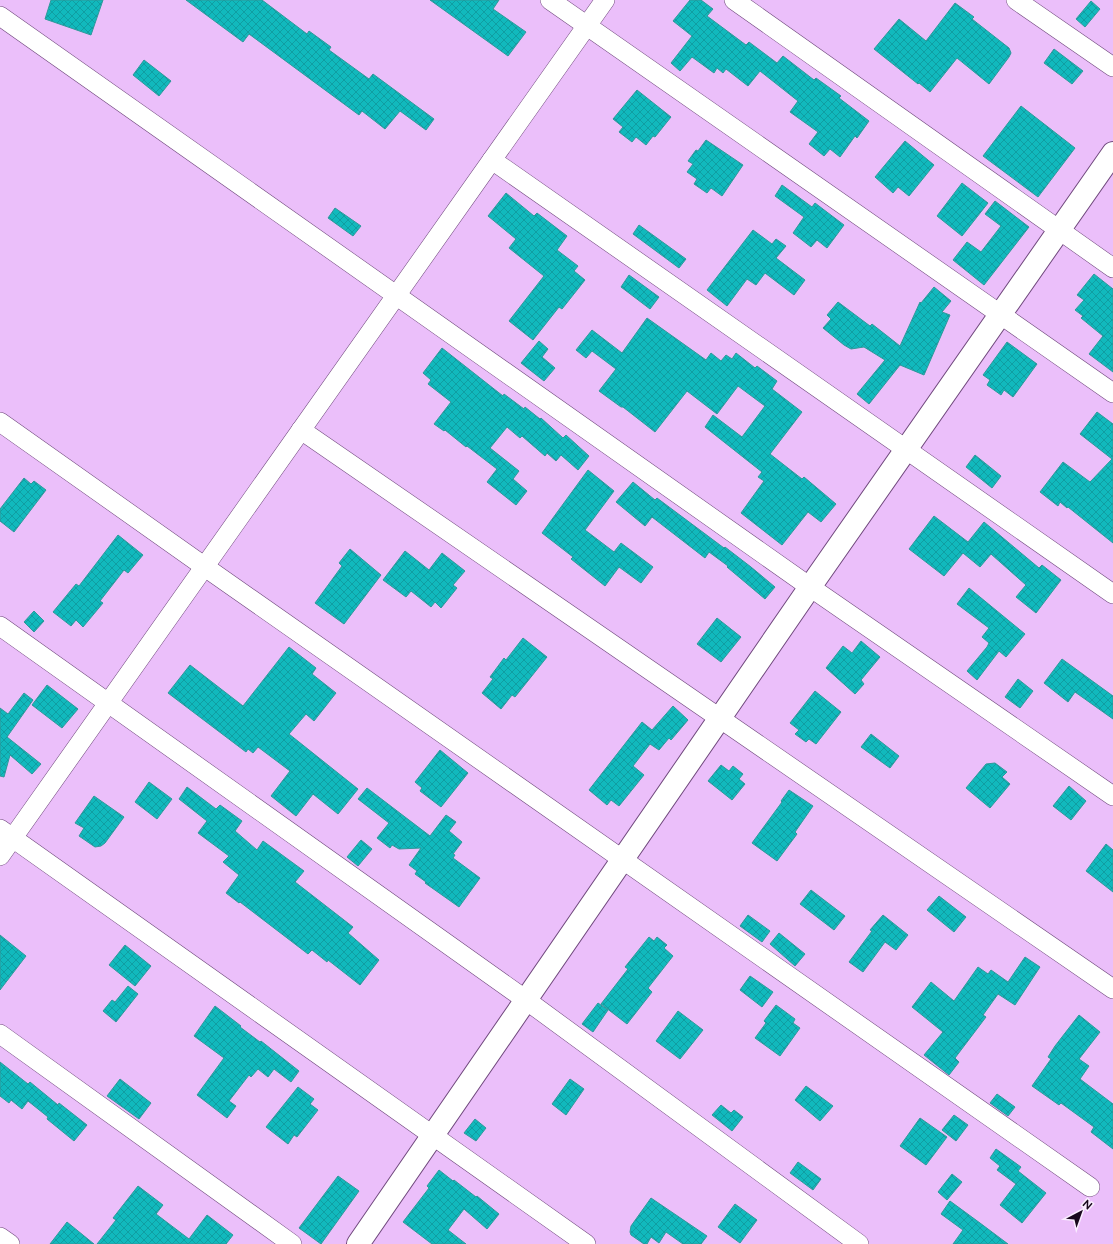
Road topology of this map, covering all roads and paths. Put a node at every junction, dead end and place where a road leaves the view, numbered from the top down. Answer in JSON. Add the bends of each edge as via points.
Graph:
{"nodes":[{"id":1,"x":550,"y":0,"type":"edge"},
{"id":2,"x":605,"y":0,"type":"edge"},
{"id":3,"x":734,"y":0,"type":"edge"},
{"id":4,"x":1016,"y":0,"type":"edge"},
{"id":5,"x":0,"y":16,"type":"edge"},
{"id":6,"x":586,"y":26,"type":"junction"},
{"id":7,"x":1113,"y":67,"type":"edge"},
{"id":8,"x":1113,"y":153,"type":"edge"},
{"id":9,"x":492,"y":160,"type":"junction"},
{"id":10,"x":1059,"y":230,"type":"junction"},
{"id":11,"x":1113,"y":268,"type":"edge"},
{"id":12,"x":396,"y":295,"type":"junction"},
{"id":13,"x":1000,"y":314,"type":"junction"},
{"id":14,"x":1113,"y":393,"type":"edge"},
{"id":15,"x":0,"y":422,"type":"edge"},
{"id":16,"x":301,"y":430,"type":"junction"},
{"id":17,"x":906,"y":449,"type":"junction"},
{"id":18,"x":204,"y":567,"type":"junction"},
{"id":19,"x":810,"y":587,"type":"junction"},
{"id":20,"x":1113,"y":594,"type":"edge"},
{"id":21,"x":0,"y":626,"type":"edge"},
{"id":22,"x":108,"y":703,"type":"junction"},
{"id":23,"x":720,"y":718,"type":"junction"},
{"id":24,"x":1113,"y":796,"type":"edge"},
{"id":25,"x":6,"y":834,"type":"edge"},
{"id":26,"x":0,"y":856,"type":"edge"},
{"id":27,"x":622,"y":860,"type":"junction"},
{"id":28,"x":1113,"y":989,"type":"edge"},
{"id":29,"x":526,"y":1000,"type":"junction"},
{"id":30,"x":0,"y":1034,"type":"edge"},
{"id":31,"x":433,"y":1135,"type":"junction"},
{"id":32,"x":1090,"y":1187,"type":"dead end"},
{"id":33,"x":0,"y":1237,"type":"edge"},
{"id":34,"x":10,"y":1244,"type":"edge"},
{"id":35,"x":292,"y":1244,"type":"edge"},
{"id":36,"x":358,"y":1244,"type":"edge"},
{"id":37,"x":586,"y":1244,"type":"edge"},
{"id":38,"x":859,"y":1244,"type":"edge"}],
"edges":[{"from":1,"to":6,"type":"street"},
{"from":2,"to":6,"type":"street"},
{"from":3,"to":10,"type":"street"},
{"from":4,"to":7,"type":"street"},
{"from":5,"to":12,"type":"street"},
{"from":6,"to":9,"type":"street"},
{"from":6,"to":13,"type":"street"},
{"from":8,"to":10,"type":"main road"},
{"from":9,"to":12,"type":"street"},
{"from":9,"to":17,"type":"street"},
{"from":10,"to":11,"type":"street"},
{"from":10,"to":13,"type":"main road"},
{"from":12,"to":16,"type":"street"},
{"from":12,"to":19,"type":"street"},
{"from":13,"to":14,"type":"street"},
{"from":13,"to":17,"type":"main road"},
{"from":15,"to":18,"type":"street"},
{"from":16,"to":18,"type":"street"},
{"from":16,"to":23,"type":"street"},
{"from":17,"to":19,"type":"main road"},
{"from":17,"to":20,"type":"street"},
{"from":18,"to":22,"type":"street"},
{"from":18,"to":27,"type":"street"},
{"from":19,"to":23,"type":"main road"},
{"from":19,"to":24,"type":"street"},
{"from":21,"to":22,"type":"street"},
{"from":22,"to":25,"type":"street"},
{"from":22,"to":29,"type":"street"},
{"from":23,"to":27,"type":"main road"},
{"from":23,"to":28,"type":"street"},
{"from":25,"to":26,"type":"street"},
{"from":25,"to":31,"type":"street"},
{"from":27,"to":29,"type":"main road"},
{"from":27,"to":32,"type":"street"},
{"from":29,"to":31,"type":"main road"},
{"from":29,"to":38,"type":"street"},
{"from":30,"to":35,"type":"street"},
{"from":31,"to":36,"type":"main road"},
{"from":31,"to":37,"type":"street"},
{"from":33,"to":34,"type":"street"}]}
